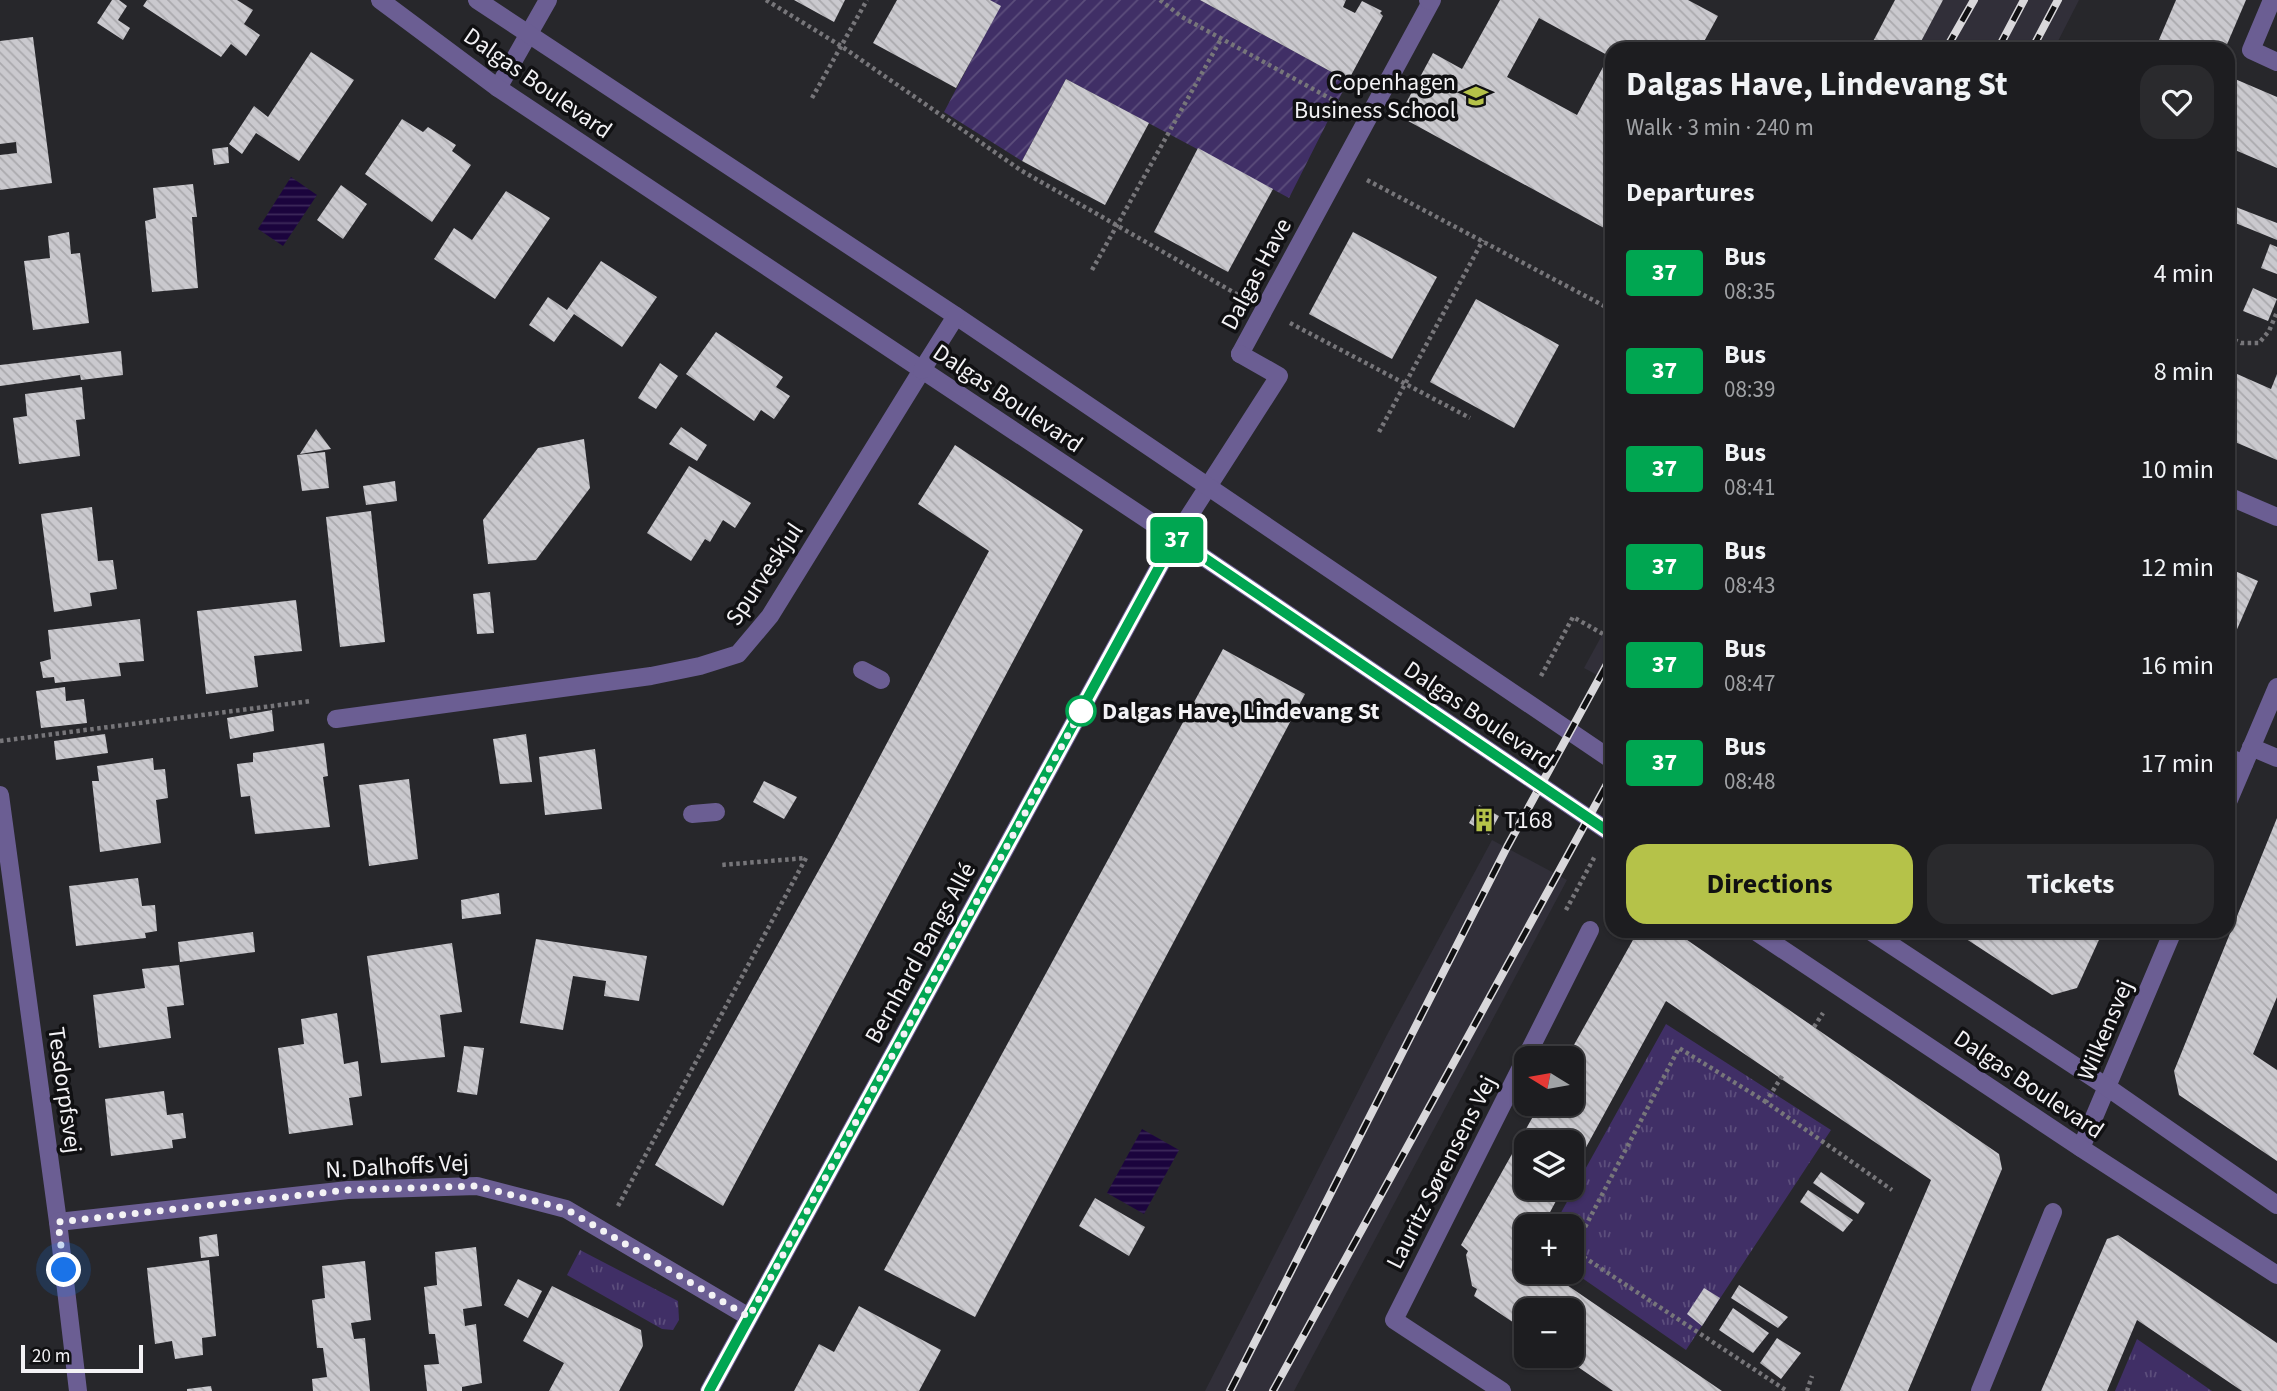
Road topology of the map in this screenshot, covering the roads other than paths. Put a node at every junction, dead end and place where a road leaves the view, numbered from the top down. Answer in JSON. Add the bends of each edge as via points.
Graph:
{"nodes":[{"id":1,"x":380,"y":0,"type":"edge"},
{"id":2,"x":477,"y":0,"type":"edge"},
{"id":3,"x":548,"y":0,"type":"edge"},
{"id":4,"x":1430,"y":0,"type":"edge"},
{"id":5,"x":2273,"y":0,"type":"edge"},
{"id":6,"x":528,"y":35,"type":"junction"},
{"id":7,"x":2277,"y":62,"type":"edge"},
{"id":8,"x":498,"y":88,"type":"junction"},
{"id":9,"x":956,"y":316,"type":"junction"},
{"id":10,"x":922,"y":370,"type":"junction"},
{"id":11,"x":1208,"y":488,"type":"junction"},
{"id":12,"x":2235,"y":499,"type":"edge"},
{"id":13,"x":2277,"y":517,"type":"edge"},
{"id":14,"x":1175,"y":538,"type":"junction"},
{"id":15,"x":862,"y":670,"type":"dead end"},
{"id":16,"x":881,"y":680,"type":"dead end"},
{"id":17,"x":2277,"y":687,"type":"edge"},
{"id":18,"x":336,"y":719,"type":"road end"},
{"id":19,"x":2251,"y":747,"type":"junction"},
{"id":20,"x":1605,"y":755,"type":"edge"},
{"id":21,"x":2277,"y":758,"type":"edge"},
{"id":22,"x":2236,"y":761,"type":"edge"},
{"id":23,"x":0,"y":795,"type":"edge"},
{"id":24,"x":716,"y":812,"type":"dead end"},
{"id":25,"x":692,"y":814,"type":"dead end"},
{"id":26,"x":1605,"y":829,"type":"edge"},
{"id":27,"x":1590,"y":930,"type":"dead end"},
{"id":28,"x":1766,"y":938,"type":"edge"},
{"id":29,"x":1881,"y":938,"type":"edge"},
{"id":30,"x":2170,"y":938,"type":"edge"},
{"id":31,"x":2107,"y":1087,"type":"junction"},
{"id":32,"x":2081,"y":1148,"type":"junction"},
{"id":33,"x":2277,"y":1205,"type":"edge"},
{"id":34,"x":2053,"y":1212,"type":"dead end"},
{"id":35,"x":58,"y":1222,"type":"junction"},
{"id":36,"x":2277,"y":1275,"type":"edge"},
{"id":37,"x":749,"y":1317,"type":"junction"},
{"id":38,"x":78,"y":1391,"type":"edge"},
{"id":39,"x":709,"y":1391,"type":"edge"},
{"id":40,"x":1502,"y":1391,"type":"edge"},
{"id":41,"x":1980,"y":1391,"type":"edge"}],
"edges":[{"from":1,"to":8,"type":"street","name":"Dalgas Boulevard"},
{"from":2,"to":6,"type":"street","name":"Dalgas Boulevard"},
{"from":3,"to":6,"type":"street"},
{"from":4,"to":11,"type":"street","name":"Dalgas Have","via":[[1240,354],[1279,376]]},
{"from":5,"to":7,"type":"street","via":[[2251,50]]},
{"from":6,"to":8,"type":"street"},
{"from":6,"to":9,"type":"street","name":"Dalgas Boulevard"},
{"from":8,"to":10,"type":"street","name":"Dalgas Boulevard"},
{"from":9,"to":10,"type":"street","name":"Spurveskjul"},
{"from":9,"to":11,"type":"street","name":"Dalgas Boulevard"},
{"from":10,"to":14,"type":"street","name":"Dalgas Boulevard"},
{"from":10,"to":18,"type":"street","name":"Spurveskjul","via":[[770,616],[738,654],[651,676]]},
{"from":11,"to":14,"type":"street","name":"Dalgas Have"},
{"from":11,"to":20,"type":"street","name":"Dalgas Boulevard"},
{"from":12,"to":13,"type":"street"},
{"from":14,"to":26,"type":"street","name":"Dalgas Boulevard"},
{"from":14,"to":37,"type":"street","name":"Bernhard Bangs Allé"},
{"from":15,"to":16,"type":"street"},
{"from":17,"to":19,"type":"street"},
{"from":19,"to":21,"type":"street"},
{"from":19,"to":22,"type":"street"},
{"from":23,"to":35,"type":"street","name":"Tesdorpfsvej"},
{"from":24,"to":25,"type":"street"},
{"from":27,"to":40,"type":"street","name":"Lauritz Sørensens Vej","via":[[1394,1320]]},
{"from":28,"to":32,"type":"street","name":"Dalgas Boulevard"},
{"from":29,"to":31,"type":"street","name":"Dalgas Boulevard"},
{"from":30,"to":31,"type":"street","name":"Wilkensvej"},
{"from":31,"to":32,"type":"street","name":"Wilkensvej"},
{"from":31,"to":33,"type":"street","name":"Dalgas Boulevard"},
{"from":32,"to":36,"type":"street","name":"Dalgas Boulevard"},
{"from":34,"to":41,"type":"street"},
{"from":35,"to":37,"type":"street","name":"N. Dalhoffs Vej","via":[[348,1190],[477,1186],[566,1209]]},
{"from":35,"to":38,"type":"street","name":"Tesdorpfsvej"},
{"from":37,"to":39,"type":"street","name":"Bernhard Bangs Allé"}]}
